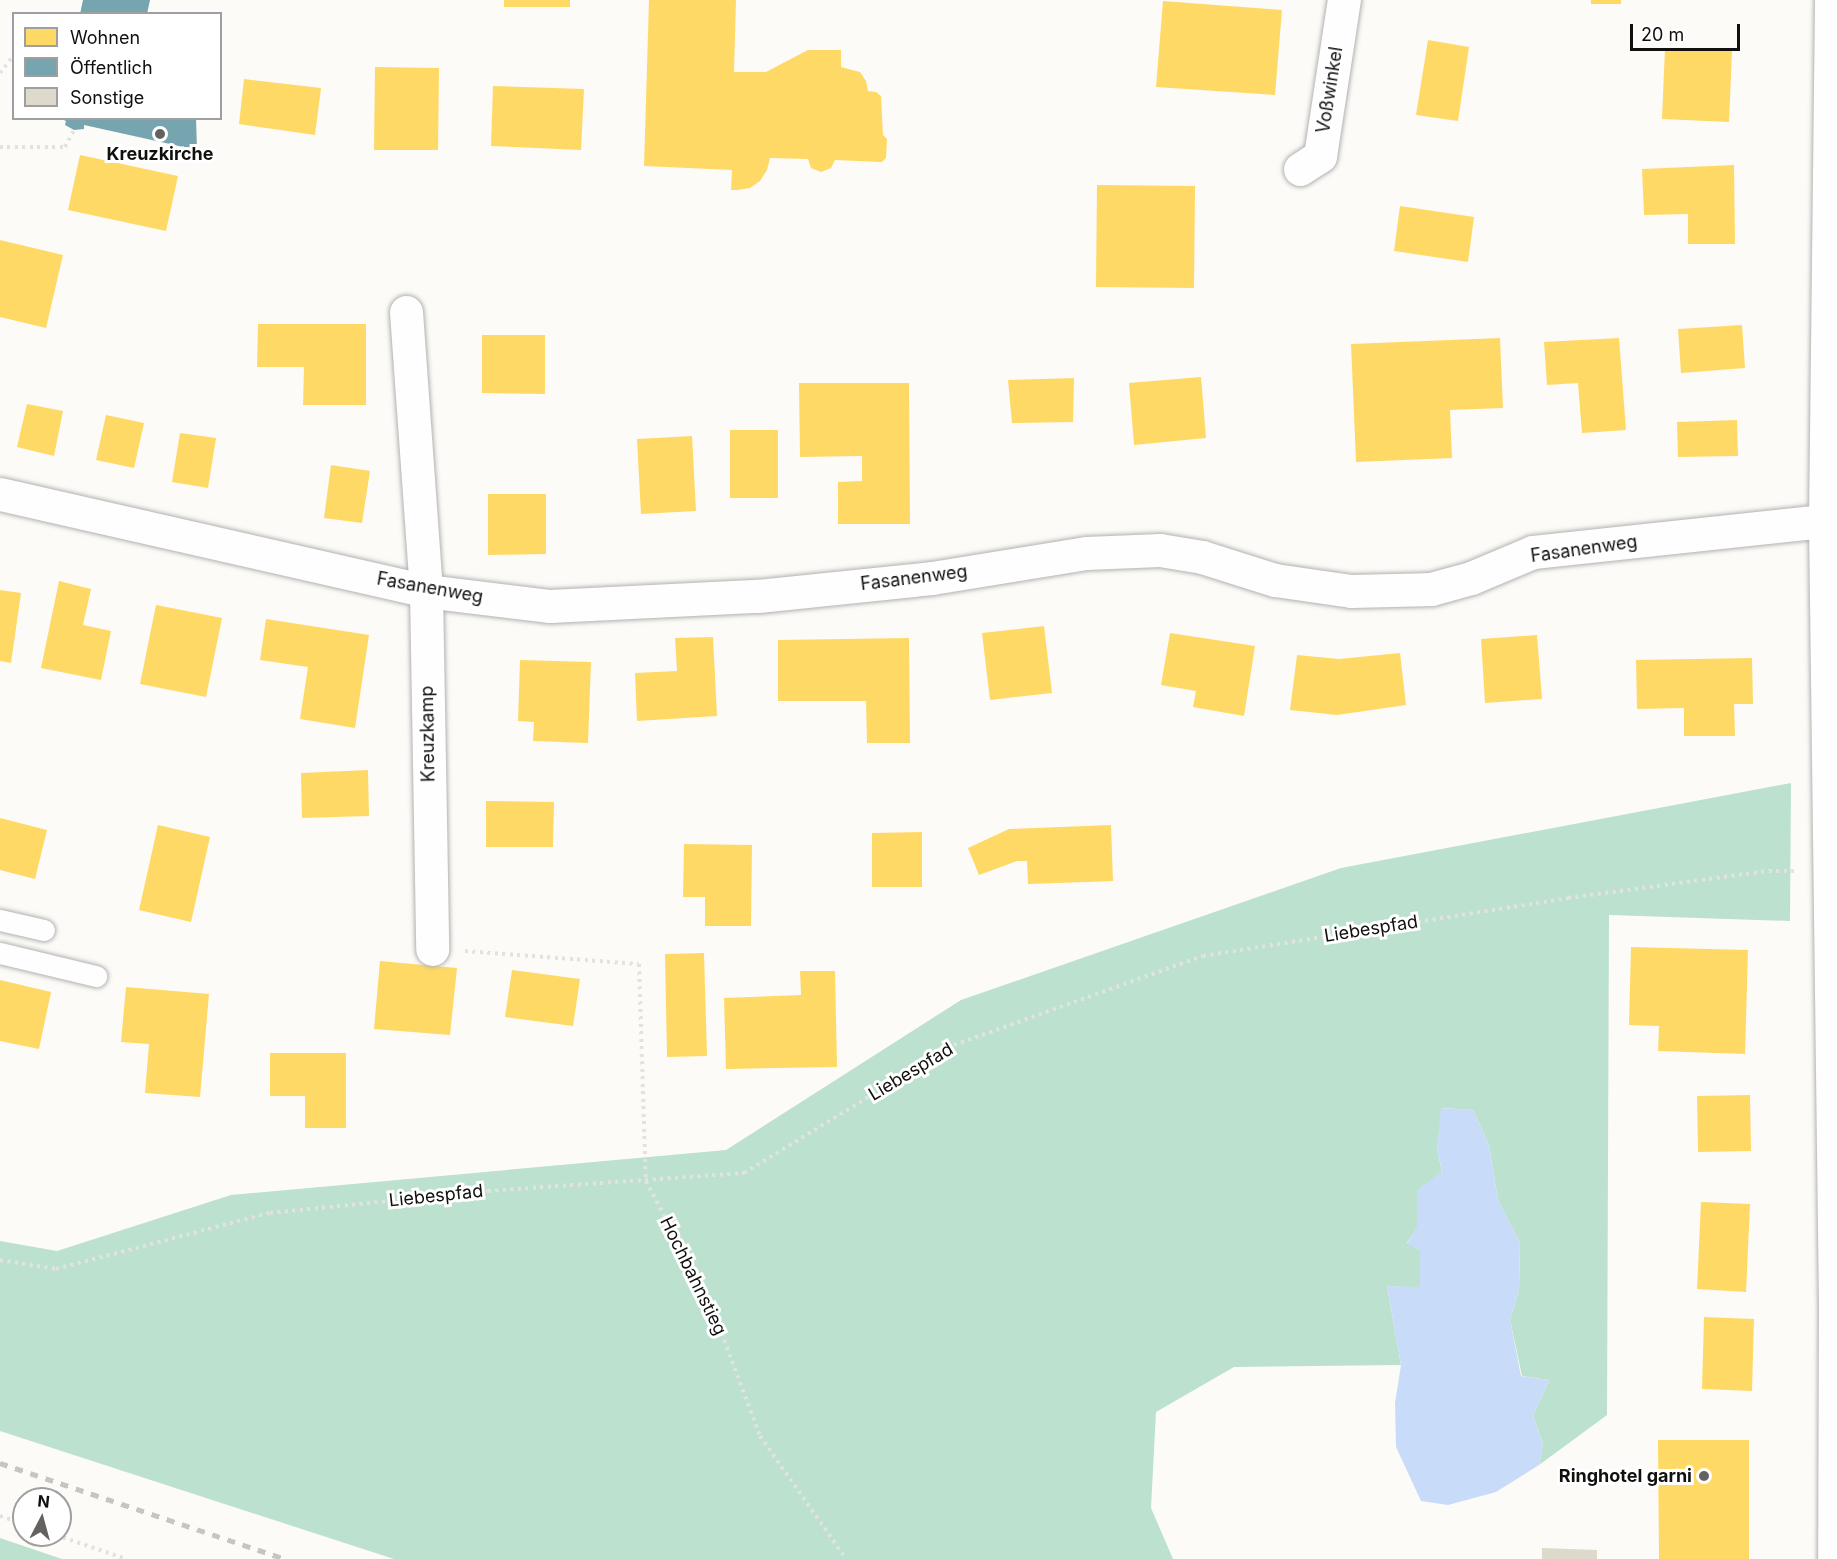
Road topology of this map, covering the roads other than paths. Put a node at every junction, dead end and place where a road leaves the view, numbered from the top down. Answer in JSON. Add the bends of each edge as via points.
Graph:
{"nodes":[{"id":1,"x":1344,"y":0,"type":"edge"},
{"id":2,"x":1833,"y":2,"type":"edge"},
{"id":3,"x":1300,"y":169,"type":"dead end"},
{"id":4,"x":406,"y":312,"type":"dead end"},
{"id":5,"x":0,"y":494,"type":"edge"},
{"id":6,"x":1825,"y":521,"type":"junction"},
{"id":7,"x":426,"y":591,"type":"junction"},
{"id":8,"x":1832,"y":593,"type":"edge"},
{"id":9,"x":0,"y":920,"type":"edge"},
{"id":10,"x":45,"y":930,"type":"dead end"},
{"id":11,"x":432,"y":949,"type":"road end"},
{"id":12,"x":0,"y":953,"type":"edge"},
{"id":13,"x":96,"y":976,"type":"dead end"},
{"id":14,"x":1834,"y":1559,"type":"edge"}],
"edges":[{"from":1,"to":3,"type":"street","name":"Voßwinkel","via":[[1320,156]]},
{"from":2,"to":6,"type":"street"},
{"from":4,"to":7,"type":"street","name":"Kreuzkamp"},
{"from":5,"to":7,"type":"street","name":"Fasanenweg"},
{"from":6,"to":7,"type":"street","name":"Fasanenweg","via":[[1533,552],[1471,578],[1431,589],[1351,591],[1275,580],[1202,557],[1160,550],[1086,553],[932,578],[758,596],[550,606]]},
{"from":6,"to":8,"type":"street"},
{"from":7,"to":11,"type":"street","name":"Kreuzkamp"},
{"from":8,"to":14,"type":"street"},
{"from":9,"to":10,"type":"lane"},
{"from":12,"to":13,"type":"lane"}]}
